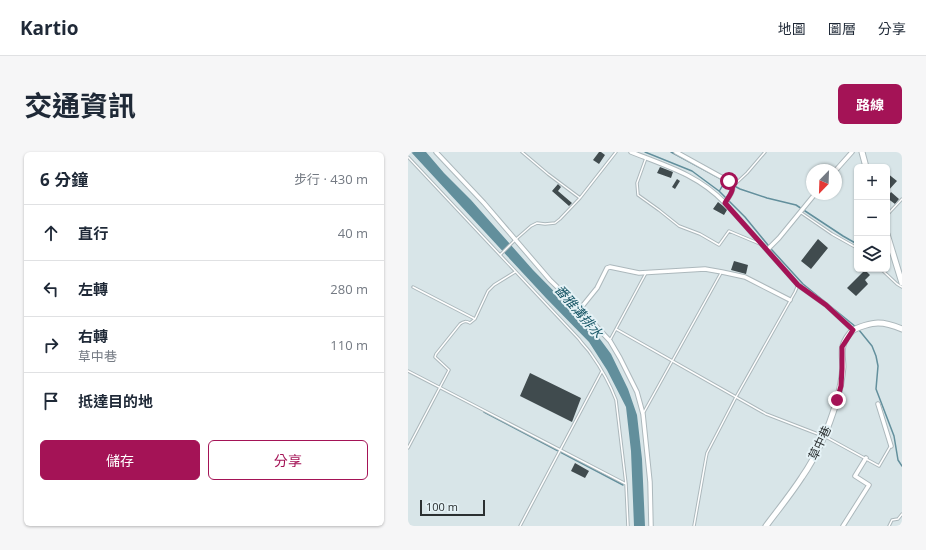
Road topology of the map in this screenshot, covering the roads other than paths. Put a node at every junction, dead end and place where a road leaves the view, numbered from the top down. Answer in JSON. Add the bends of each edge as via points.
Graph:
{"nodes":[{"id":1,"x":436,"y":152,"type":"edge"},
{"id":2,"x":522,"y":152,"type":"edge"},
{"id":3,"x":616,"y":152,"type":"edge"},
{"id":4,"x":631,"y":152,"type":"edge"},
{"id":5,"x":676,"y":152,"type":"edge"},
{"id":6,"x":688,"y":152,"type":"edge"},
{"id":7,"x":765,"y":152,"type":"edge"},
{"id":8,"x":852,"y":152,"type":"edge"},
{"id":9,"x":862,"y":152,"type":"edge"},
{"id":10,"x":408,"y":156,"type":"edge"},
{"id":11,"x":685,"y":157,"type":"junction"},
{"id":12,"x":646,"y":158,"type":"junction"},
{"id":13,"x":841,"y":164,"type":"edge"},
{"id":14,"x":865,"y":164,"type":"edge"},
{"id":15,"x":733,"y":186,"type":"junction"},
{"id":16,"x":580,"y":198,"type":"junction"},
{"id":17,"x":902,"y":199,"type":"edge"},
{"id":18,"x":810,"y":200,"type":"edge"},
{"id":19,"x":725,"y":203,"type":"junction"},
{"id":20,"x":800,"y":212,"type":"junction"},
{"id":21,"x":890,"y":212,"type":"edge"},
{"id":22,"x":888,"y":236,"type":"edge"},
{"id":23,"x":515,"y":240,"type":"junction"},
{"id":24,"x":762,"y":245,"type":"junction"},
{"id":25,"x":854,"y":246,"type":"edge"},
{"id":26,"x":769,"y":248,"type":"junction"},
{"id":27,"x":500,"y":256,"type":"junction"},
{"id":28,"x":515,"y":272,"type":"junction"},
{"id":29,"x":647,"y":272,"type":"junction"},
{"id":30,"x":722,"y":272,"type":"junction"},
{"id":31,"x":884,"y":272,"type":"edge"},
{"id":32,"x":902,"y":283,"type":"edge"},
{"id":33,"x":798,"y":285,"type":"junction"},
{"id":34,"x":413,"y":287,"type":"dead end"},
{"id":35,"x":902,"y":287,"type":"edge"},
{"id":36,"x":790,"y":300,"type":"junction"},
{"id":37,"x":580,"y":309,"type":"junction"},
{"id":38,"x":474,"y":319,"type":"junction"},
{"id":39,"x":616,"y":329,"type":"junction"},
{"id":40,"x":856,"y":329,"type":"junction"},
{"id":41,"x":902,"y":329,"type":"edge"},
{"id":42,"x":610,"y":341,"type":"junction"},
{"id":43,"x":672,"y":361,"type":"junction"},
{"id":44,"x":408,"y":371,"type":"edge"},
{"id":45,"x":602,"y":371,"type":"junction"},
{"id":46,"x":440,"y":387,"type":"junction"},
{"id":47,"x":736,"y":397,"type":"junction"},
{"id":48,"x":878,"y":404,"type":"dead end"},
{"id":49,"x":643,"y":414,"type":"junction"},
{"id":50,"x":825,"y":436,"type":"junction"},
{"id":51,"x":891,"y":446,"type":"joint"},
{"id":52,"x":408,"y":448,"type":"edge"},
{"id":53,"x":560,"y":450,"type":"junction"},
{"id":54,"x":866,"y":458,"type":"junction"},
{"id":55,"x":626,"y":484,"type":"junction"},
{"id":56,"x":902,"y":514,"type":"edge"},
{"id":57,"x":520,"y":526,"type":"edge"},
{"id":58,"x":628,"y":526,"type":"edge"},
{"id":59,"x":651,"y":526,"type":"edge"},
{"id":60,"x":694,"y":526,"type":"edge"},
{"id":61,"x":766,"y":526,"type":"edge"},
{"id":62,"x":843,"y":526,"type":"edge"},
{"id":63,"x":889,"y":526,"type":"edge"}],
"edges":[{"from":1,"to":23,"type":"street"},
{"from":2,"to":16,"type":"lane"},
{"from":3,"to":16,"type":"lane"},
{"from":4,"to":12,"type":"street"},
{"from":5,"to":11,"type":"street"},
{"from":6,"to":11,"type":"street"},
{"from":7,"to":15,"type":"lane"},
{"from":8,"to":13,"type":"street"},
{"from":9,"to":14,"type":"street"},
{"from":10,"to":27,"type":"lane"},
{"from":11,"to":15,"type":"street","via":[[729,181]]},
{"from":12,"to":19,"type":"street","via":[[701,182]]},
{"from":12,"to":24,"type":"lane","via":[[637,183],[638,195],[679,226],[700,234],[718,245],[729,231]]},
{"from":15,"to":19,"type":"street"},
{"from":16,"to":23,"type":"lane","via":[[555,224],[536,223]]},
{"from":17,"to":21,"type":"lane"},
{"from":18,"to":20,"type":"street"},
{"from":19,"to":24,"type":"street"},
{"from":20,"to":25,"type":"lane"},
{"from":20,"to":26,"type":"street"},
{"from":22,"to":32,"type":"street"},
{"from":23,"to":27,"type":"lane"},
{"from":23,"to":37,"type":"street"},
{"from":24,"to":26,"type":"street"},
{"from":26,"to":33,"type":"street"},
{"from":27,"to":28,"type":"lane"},
{"from":28,"to":38,"type":"lane","via":[[491,287]]},
{"from":28,"to":45,"type":"lane","via":[[579,340]]},
{"from":29,"to":30,"type":"street","via":[[705,269]]},
{"from":29,"to":37,"type":"street","via":[[607,268],[597,288]]},
{"from":29,"to":39,"type":"lane"},
{"from":30,"to":36,"type":"street","via":[[745,277]]},
{"from":30,"to":43,"type":"lane"},
{"from":31,"to":35,"type":"lane"},
{"from":33,"to":36,"type":"lane"},
{"from":33,"to":40,"type":"street"},
{"from":34,"to":38,"type":"lane"},
{"from":36,"to":47,"type":"lane"},
{"from":37,"to":42,"type":"street"},
{"from":38,"to":46,"type":"lane","via":[[470,324],[460,324],[436,354],[435,357],[449,370]]},
{"from":39,"to":42,"type":"lane"},
{"from":39,"to":43,"type":"lane"},
{"from":40,"to":41,"type":"street","via":[[878,323]]},
{"from":40,"to":50,"type":"street","name":"草中巷","via":[[842,347],[841,386]]},
{"from":42,"to":49,"type":"street","via":[[631,378]]},
{"from":43,"to":47,"type":"lane"},
{"from":43,"to":49,"type":"lane"},
{"from":44,"to":46,"type":"lane"},
{"from":45,"to":53,"type":"lane"},
{"from":45,"to":55,"type":"lane","via":[[616,400]]},
{"from":46,"to":52,"type":"lane"},
{"from":46,"to":53,"type":"lane"},
{"from":47,"to":50,"type":"lane","via":[[766,414]]},
{"from":47,"to":60,"type":"lane","via":[[706,458]]},
{"from":48,"to":51,"type":"street"},
{"from":49,"to":59,"type":"street","via":[[650,482]]},
{"from":50,"to":54,"type":"lane"},
{"from":50,"to":61,"type":"street","name":"草中巷","via":[[802,478]]},
{"from":51,"to":54,"type":"lane","via":[[879,466]]},
{"from":53,"to":55,"type":"lane"},
{"from":53,"to":57,"type":"lane"},
{"from":54,"to":62,"type":"street","via":[[855,476],[869,485]]},
{"from":55,"to":58,"type":"lane"},
{"from":56,"to":63,"type":"lane","via":[[898,519],[892,520]]}]}
